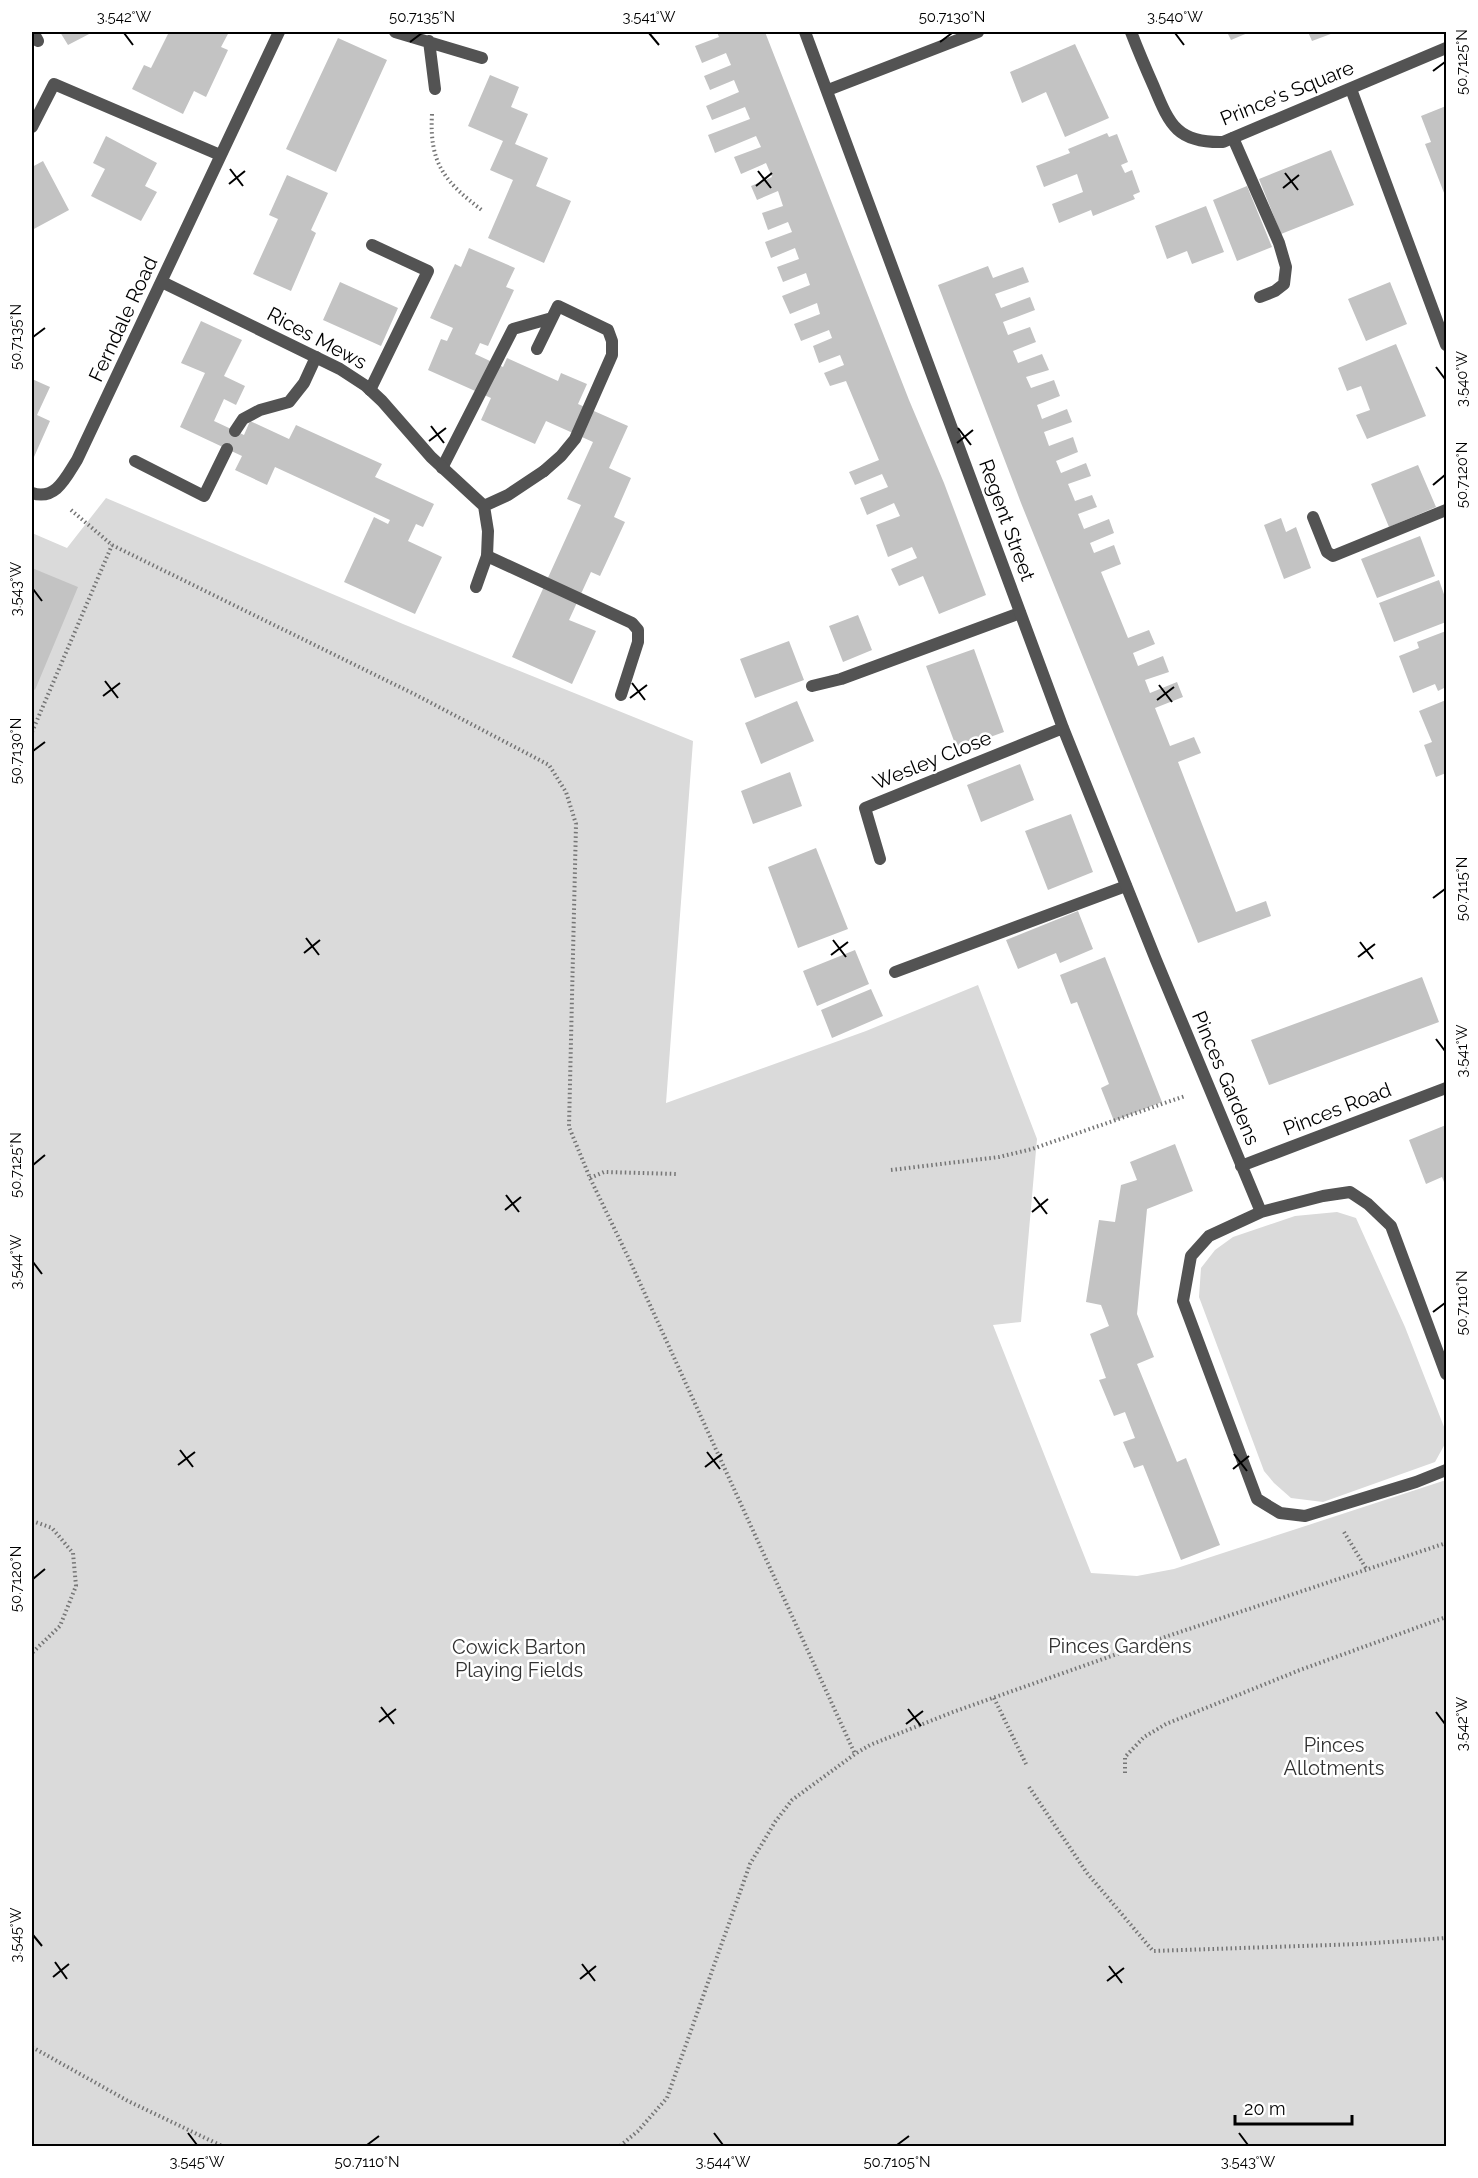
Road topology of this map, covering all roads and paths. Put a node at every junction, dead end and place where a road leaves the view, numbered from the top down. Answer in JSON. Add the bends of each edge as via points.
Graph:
{"nodes":[{"id":1,"x":279,"y":32,"type":"edge"},
{"id":2,"x":395,"y":32,"type":"edge"},
{"id":3,"x":805,"y":32,"type":"edge"},
{"id":4,"x":978,"y":32,"type":"edge"},
{"id":5,"x":1131,"y":32,"type":"edge"},
{"id":6,"x":429,"y":41,"type":"junction"},
{"id":7,"x":1446,"y":48,"type":"edge"},
{"id":8,"x":482,"y":58,"type":"dead end"},
{"id":9,"x":1351,"y":89,"type":"junction"},
{"id":10,"x":435,"y":90,"type":"joint"},
{"id":11,"x":828,"y":90,"type":"junction"},
{"id":12,"x":32,"y":127,"type":"edge"},
{"id":13,"x":1233,"y":138,"type":"junction"},
{"id":14,"x":220,"y":155,"type":"junction"},
{"id":15,"x":483,"y":211,"type":"dead end"},
{"id":16,"x":372,"y":245,"type":"dead end"},
{"id":17,"x":162,"y":282,"type":"junction"},
{"id":18,"x":1260,"y":297,"type":"dead end"},
{"id":19,"x":552,"y":318,"type":"junction"},
{"id":20,"x":1446,"y":345,"type":"edge"},
{"id":21,"x":537,"y":350,"type":"dead end"},
{"id":22,"x":316,"y":357,"type":"junction"},
{"id":23,"x":370,"y":390,"type":"junction"},
{"id":24,"x":235,"y":430,"type":"dead end"},
{"id":25,"x":227,"y":449,"type":"dead end"},
{"id":26,"x":135,"y":461,"type":"dead end"},
{"id":27,"x":442,"y":468,"type":"junction"},
{"id":28,"x":32,"y":493,"type":"edge"},
{"id":29,"x":51,"y":494,"type":"junction"},
{"id":30,"x":484,"y":506,"type":"junction"},
{"id":31,"x":1446,"y":510,"type":"edge"},
{"id":32,"x":1313,"y":517,"type":"dead end"},
{"id":33,"x":112,"y":545,"type":"junction"},
{"id":34,"x":487,"y":556,"type":"junction"},
{"id":35,"x":476,"y":587,"type":"dead end"},
{"id":36,"x":1020,"y":613,"type":"junction"},
{"id":37,"x":813,"y":686,"type":"dead end"},
{"id":38,"x":621,"y":695,"type":"dead end"},
{"id":39,"x":1063,"y":728,"type":"junction"},
{"id":40,"x":32,"y":732,"type":"edge"},
{"id":41,"x":880,"y":859,"type":"dead end"},
{"id":42,"x":1126,"y":886,"type":"junction"},
{"id":43,"x":1156,"y":960,"type":"joint"},
{"id":44,"x":895,"y":972,"type":"dead end"},
{"id":45,"x":1209,"y":1088,"type":"junction"},
{"id":46,"x":1446,"y":1088,"type":"edge"},
{"id":47,"x":1241,"y":1166,"type":"junction"},
{"id":48,"x":891,"y":1170,"type":"dead end"},
{"id":49,"x":675,"y":1174,"type":"dead end"},
{"id":50,"x":590,"y":1178,"type":"junction"},
{"id":51,"x":1261,"y":1212,"type":"junction"},
{"id":52,"x":1446,"y":1374,"type":"edge"},
{"id":53,"x":1446,"y":1470,"type":"edge"},
{"id":54,"x":1331,"y":1510,"type":"junction"},
{"id":55,"x":32,"y":1521,"type":"edge"},
{"id":56,"x":1446,"y":1543,"type":"edge"},
{"id":57,"x":1367,"y":1570,"type":"junction"},
{"id":58,"x":1446,"y":1617,"type":"edge"},
{"id":59,"x":32,"y":1653,"type":"edge"},
{"id":60,"x":994,"y":1698,"type":"junction"},
{"id":61,"x":855,"y":1754,"type":"junction"},
{"id":62,"x":1027,"y":1766,"type":"dead end"},
{"id":63,"x":1125,"y":1773,"type":"dead end"},
{"id":64,"x":1029,"y":1787,"type":"dead end"},
{"id":65,"x":1446,"y":1938,"type":"edge"},
{"id":66,"x":32,"y":2047,"type":"edge"},
{"id":67,"x":222,"y":2146,"type":"edge"},
{"id":68,"x":620,"y":2146,"type":"edge"}],
"edges":[{"from":1,"to":14,"type":"street","name":"Ferndale Road"},
{"from":2,"to":6,"type":"street"},
{"from":3,"to":11,"type":"street","name":"Regent Street"},
{"from":4,"to":11,"type":"street"},
{"from":5,"to":13,"type":"street","name":"Prince's Square","via":[[1167,120],[1182,134],[1203,142]]},
{"from":6,"to":8,"type":"street"},
{"from":6,"to":10,"type":"street"},
{"from":7,"to":9,"type":"street","name":"Prince's Square"},
{"from":9,"to":13,"type":"street","name":"Prince's Square"},
{"from":9,"to":20,"type":"street"},
{"from":10,"to":15,"type":"path","via":[[432,144],[440,169],[458,193]]},
{"from":11,"to":36,"type":"street","name":"Regent Street"},
{"from":12,"to":14,"type":"street","via":[[54,84]]},
{"from":13,"to":18,"type":"street","via":[[1286,267],[1284,284]]},
{"from":14,"to":17,"type":"street","name":"Ferndale Road"},
{"from":16,"to":23,"type":"street","via":[[428,271]]},
{"from":17,"to":22,"type":"street","name":"Rices Mews"},
{"from":17,"to":29,"type":"street","name":"Ferndale Road","via":[[77,460]]},
{"from":19,"to":21,"type":"street"},
{"from":19,"to":27,"type":"street","via":[[513,329]]},
{"from":19,"to":30,"type":"street","via":[[558,306],[608,330],[612,355],[575,439],[561,456],[508,495]]},
{"from":22,"to":23,"type":"street","name":"Rices Mews"},
{"from":22,"to":24,"type":"street","via":[[290,402],[260,410],[243,419]]},
{"from":23,"to":27,"type":"street","name":"Rices Mews"},
{"from":25,"to":26,"type":"street","via":[[204,496]]},
{"from":27,"to":30,"type":"street","name":"Rices Mews"},
{"from":28,"to":29,"type":"street"},
{"from":29,"to":33,"type":"path"},
{"from":30,"to":34,"type":"street"},
{"from":31,"to":32,"type":"street","via":[[1333,556],[1327,552]]},
{"from":33,"to":40,"type":"path"},
{"from":33,"to":50,"type":"path","via":[[549,765],[566,792],[576,824],[569,1127]]},
{"from":34,"to":35,"type":"street"},
{"from":34,"to":38,"type":"street","via":[[632,623],[638,630],[638,642]]},
{"from":36,"to":37,"type":"street"},
{"from":36,"to":39,"type":"street","name":"Regent Street"},
{"from":39,"to":41,"type":"street","name":"Wesley Close","via":[[865,808]]},
{"from":39,"to":42,"type":"street","name":"Regent Street"},
{"from":42,"to":43,"type":"street","name":"Regent Street"},
{"from":42,"to":44,"type":"street"},
{"from":43,"to":45,"type":"street","name":"Pinces Gardens"},
{"from":45,"to":47,"type":"street","name":"Pinces Gardens"},
{"from":45,"to":48,"type":"path","via":[[1032,1149],[999,1157]]},
{"from":46,"to":47,"type":"street","name":"Pinces Road"},
{"from":47,"to":51,"type":"street","name":"Pinces Gardens"},
{"from":49,"to":50,"type":"path","via":[[604,1172]]},
{"from":50,"to":61,"type":"path"},
{"from":51,"to":52,"type":"street","via":[[1350,1192],[1368,1204],[1390,1226]]},
{"from":51,"to":54,"type":"street","via":[[1209,1236],[1191,1256],[1183,1301],[1257,1499],[1280,1513],[1305,1516]]},
{"from":53,"to":54,"type":"street"},
{"from":54,"to":57,"type":"path"},
{"from":55,"to":59,"type":"path","via":[[52,1528],[73,1553],[76,1586],[60,1626]]},
{"from":56,"to":57,"type":"path"},
{"from":57,"to":60,"type":"path"},
{"from":58,"to":63,"type":"path","via":[[1166,1724],[1144,1737],[1125,1757]]},
{"from":60,"to":61,"type":"path"},
{"from":60,"to":62,"type":"path"},
{"from":61,"to":68,"type":"path","via":[[792,1800],[775,1822],[750,1864],[666,2098]]},
{"from":64,"to":65,"type":"path","via":[[1087,1874],[1153,1951]]},
{"from":66,"to":67,"type":"path","via":[[128,2101]]}]}
